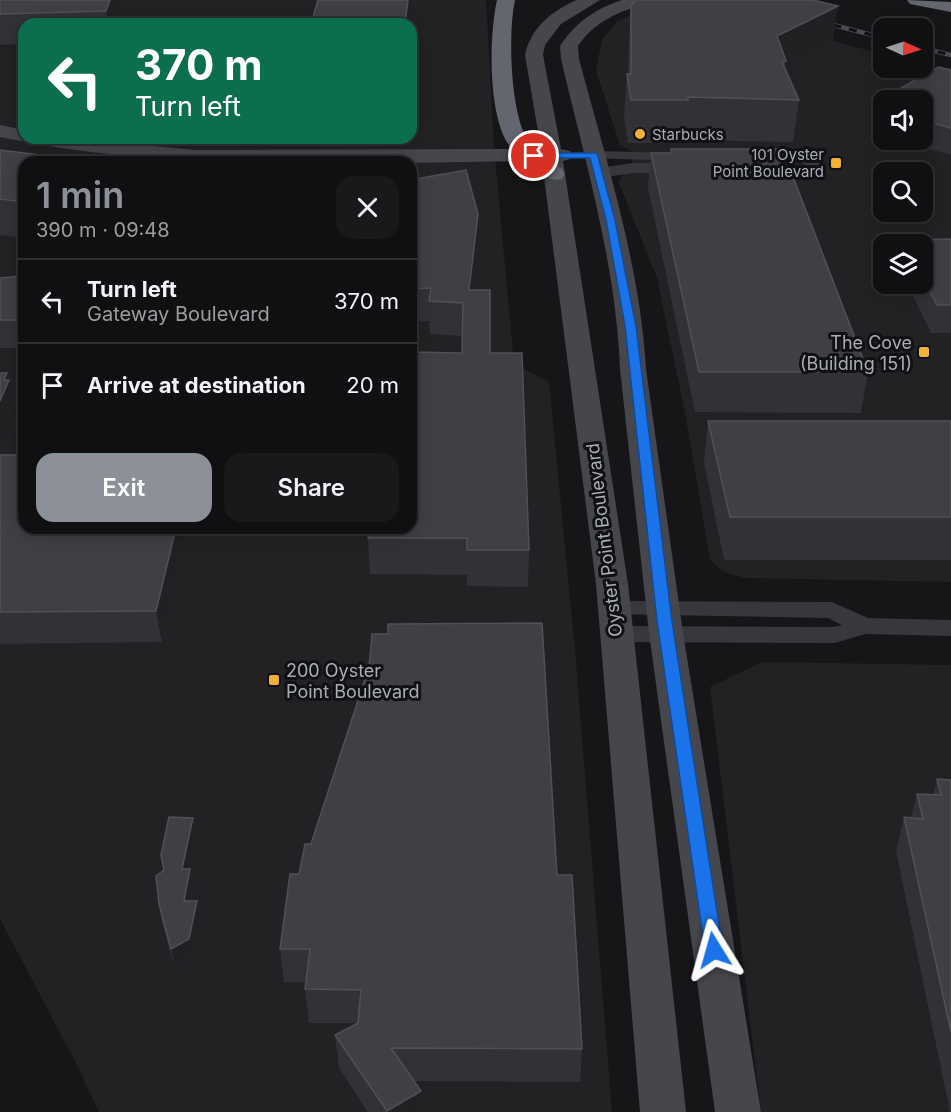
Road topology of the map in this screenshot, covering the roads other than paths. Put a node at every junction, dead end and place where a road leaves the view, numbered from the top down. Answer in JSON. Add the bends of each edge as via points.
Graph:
{"nodes":[{"id":1,"x":506,"y":0,"type":"edge"},
{"id":2,"x":640,"y":0,"type":"edge"},
{"id":3,"x":916,"y":0,"type":"edge"},
{"id":4,"x":591,"y":1,"type":"edge"},
{"id":5,"x":951,"y":7,"type":"edge"},
{"id":6,"x":0,"y":131,"type":"edge"},
{"id":7,"x":18,"y":135,"type":"edge"},
{"id":8,"x":71,"y":144,"type":"edge"},
{"id":9,"x":195,"y":156,"type":"edge"},
{"id":10,"x":417,"y":160,"type":"edge"},
{"id":11,"x":547,"y":162,"type":"junction"},
{"id":12,"x":690,"y":163,"type":"edge"},
{"id":13,"x":596,"y":164,"type":"junction"},
{"id":14,"x":417,"y":173,"type":"edge"},
{"id":15,"x":665,"y":621,"type":"junction"},
{"id":16,"x":615,"y":622,"type":"junction"},
{"id":17,"x":951,"y":628,"type":"edge"},
{"id":18,"x":663,"y":1112,"type":"edge"},
{"id":19,"x":738,"y":1112,"type":"edge"}],
"edges":[{"from":1,"to":11,"type":"highway","via":[[502,50],[515,138]]},
{"from":2,"to":13,"type":"street","via":[[585,24],[569,46]]},
{"from":3,"to":5,"type":"highway"},
{"from":4,"to":11,"type":"street","name":"Oyster Point Boulevard","via":[[555,19],[535,43],[535,73]]},
{"from":6,"to":7,"type":"street"},
{"from":8,"to":9,"type":"street"},
{"from":10,"to":11,"type":"street"},
{"from":11,"to":13,"type":"street"},
{"from":11,"to":14,"type":"street"},
{"from":11,"to":16,"type":"street","name":"Oyster Point Boulevard"},
{"from":12,"to":13,"type":"street","via":[[633,168]]},
{"from":13,"to":15,"type":"street","via":[[631,326]]},
{"from":15,"to":16,"type":"street"},
{"from":15,"to":17,"type":"street","via":[[835,635],[864,626]]},
{"from":15,"to":19,"type":"street"},
{"from":16,"to":18,"type":"street","name":"Oyster Point Boulevard"}]}
